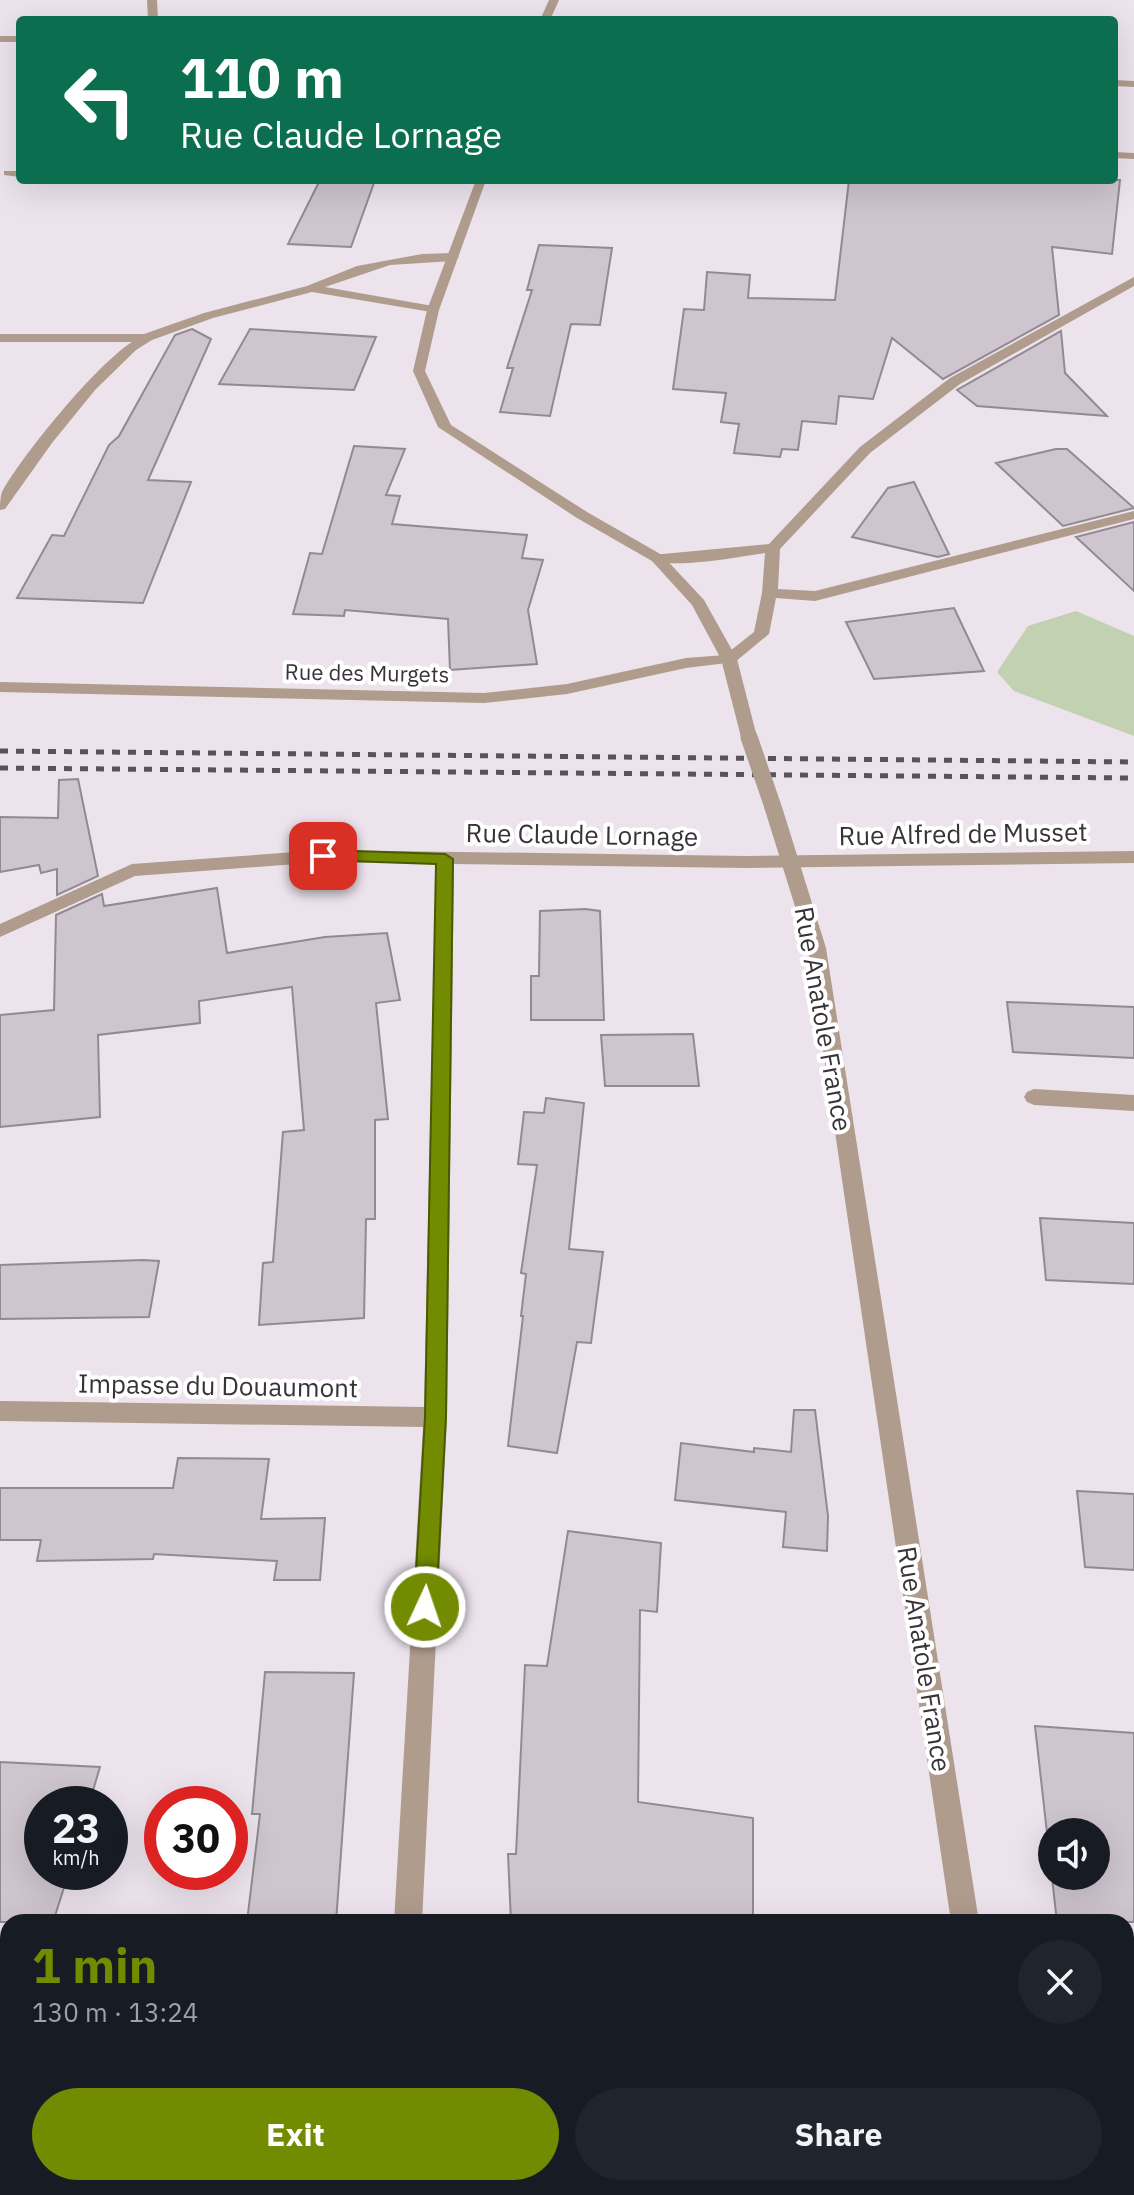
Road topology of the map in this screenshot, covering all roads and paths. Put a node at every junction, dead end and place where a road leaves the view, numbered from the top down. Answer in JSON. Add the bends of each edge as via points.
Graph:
{"nodes":[{"id":1,"x":480,"y":184,"type":"edge"},
{"id":2,"x":453,"y":257,"type":"junction"},
{"id":3,"x":1134,"y":281,"type":"edge"},
{"id":4,"x":311,"y":288,"type":"junction"},
{"id":5,"x":433,"y":310,"type":"junction"},
{"id":6,"x":0,"y":338,"type":"edge"},
{"id":7,"x":145,"y":338,"type":"junction"},
{"id":8,"x":0,"y":506,"type":"edge"},
{"id":9,"x":1134,"y":515,"type":"edge"},
{"id":10,"x":773,"y":548,"type":"junction"},
{"id":11,"x":657,"y":558,"type":"junction"},
{"id":12,"x":770,"y":593,"type":"junction"},
{"id":13,"x":729,"y":659,"type":"junction"},
{"id":14,"x":0,"y":687,"type":"edge"},
{"id":15,"x":1134,"y":857,"type":"edge"},
{"id":16,"x":445,"y":859,"type":"junction"},
{"id":17,"x":793,"y":862,"type":"junction"},
{"id":18,"x":0,"y":931,"type":"edge"},
{"id":19,"x":1034,"y":1097,"type":"dead end"},
{"id":20,"x":1134,"y":1103,"type":"edge"},
{"id":21,"x":0,"y":1411,"type":"edge"},
{"id":22,"x":435,"y":1417,"type":"junction"},
{"id":23,"x":408,"y":1914,"type":"edge"},
{"id":24,"x":964,"y":1914,"type":"edge"}],
"edges":[{"from":1,"to":2,"type":"street","name":"Rue Anatole France"},
{"from":2,"to":4,"type":"street","via":[[419,256],[369,266]]},
{"from":2,"to":5,"type":"street","name":"Rue Anatole France"},
{"from":3,"to":10,"type":"street","via":[[955,381],[865,450]]},
{"from":4,"to":5,"type":"street"},
{"from":4,"to":7,"type":"street","via":[[222,310]]},
{"from":5,"to":11,"type":"street","name":"Rue Anatole France","via":[[419,371],[445,427]]},
{"from":6,"to":7,"type":"street"},
{"from":7,"to":8,"type":"street","via":[[113,365],[27,464]]},
{"from":9,"to":12,"type":"street","via":[[815,596]]},
{"from":10,"to":11,"type":"street"},
{"from":10,"to":12,"type":"street"},
{"from":11,"to":13,"type":"street","name":"Rue Anatole France","via":[[699,603]]},
{"from":12,"to":13,"type":"street","via":[[761,634]]},
{"from":13,"to":14,"type":"street","name":"Rue des Murgets","via":[[567,689],[484,698]]},
{"from":13,"to":17,"type":"street","name":"Rue Anatole France","bridge":true,"via":[[749,737]]},
{"from":15,"to":17,"type":"street","name":"Rue Alfred de Musset"},
{"from":16,"to":17,"type":"street","name":"Rue Claude Lornage"},
{"from":16,"to":18,"type":"street","name":"Rue Claude Lornage","via":[[323,856],[132,870]]},
{"from":16,"to":22,"type":"street"},
{"from":17,"to":24,"type":"street","name":"Rue Anatole France","via":[[817,948]]},
{"from":19,"to":20,"type":"street"},
{"from":21,"to":22,"type":"street","name":"Impasse du Douaumont"},
{"from":22,"to":23,"type":"street"}]}
